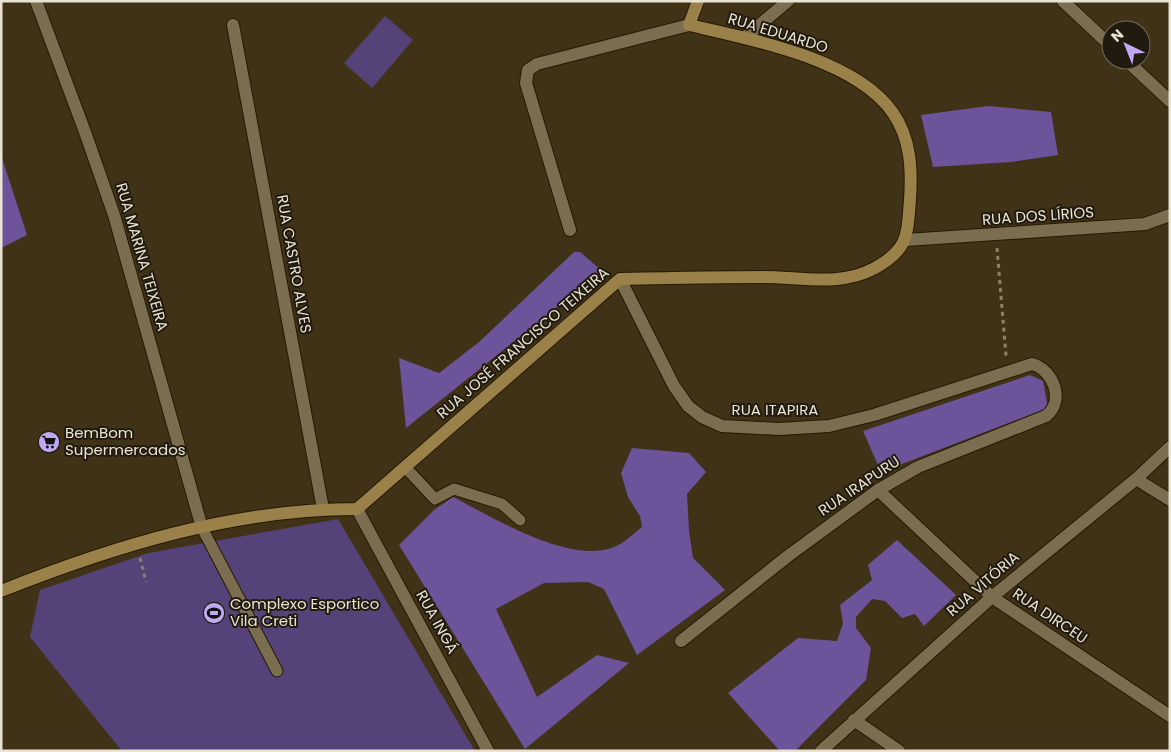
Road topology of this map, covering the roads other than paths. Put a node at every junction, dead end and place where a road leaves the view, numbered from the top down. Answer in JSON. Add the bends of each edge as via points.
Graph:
{"nodes":[{"id":1,"x":36,"y":1,"type":"edge"},
{"id":2,"x":698,"y":1,"type":"edge"},
{"id":3,"x":788,"y":1,"type":"edge"},
{"id":4,"x":1063,"y":1,"type":"edge"},
{"id":5,"x":234,"y":25,"type":"dead end"},
{"id":6,"x":689,"y":25,"type":"junction"},
{"id":7,"x":1101,"y":37,"type":"edge"},
{"id":8,"x":744,"y":38,"type":"junction"},
{"id":9,"x":1137,"y":70,"type":"edge"},
{"id":10,"x":1170,"y":101,"type":"edge"},
{"id":11,"x":1170,"y":215,"type":"edge"},
{"id":12,"x":570,"y":230,"type":"dead end"},
{"id":13,"x":906,"y":240,"type":"junction"},
{"id":14,"x":620,"y":279,"type":"junction"},
{"id":15,"x":1032,"y":364,"type":"joint"},
{"id":16,"x":1170,"y":448,"type":"edge"},
{"id":17,"x":405,"y":467,"type":"junction"},
{"id":18,"x":1136,"y":479,"type":"junction"},
{"id":19,"x":878,"y":490,"type":"junction"},
{"id":20,"x":1170,"y":500,"type":"edge"},
{"id":21,"x":323,"y":509,"type":"junction"},
{"id":22,"x":357,"y":509,"type":"junction"},
{"id":23,"x":520,"y":520,"type":"dead end"},
{"id":24,"x":202,"y":528,"type":"junction"},
{"id":25,"x":1,"y":591,"type":"edge"},
{"id":26,"x":992,"y":597,"type":"junction"},
{"id":27,"x":681,"y":641,"type":"dead end"},
{"id":28,"x":277,"y":671,"type":"dead end"},
{"id":29,"x":1170,"y":716,"type":"edge"},
{"id":30,"x":854,"y":720,"type":"junction"},
{"id":31,"x":488,"y":751,"type":"edge"},
{"id":32,"x":821,"y":751,"type":"edge"},
{"id":33,"x":899,"y":751,"type":"edge"}],
"edges":[{"from":1,"to":24,"type":"street","name":"RUA MARINA TEIXEIRA","via":[[114,216]]},
{"from":2,"to":6,"type":"street"},
{"from":3,"to":8,"type":"street"},
{"from":4,"to":7,"type":"street"},
{"from":5,"to":21,"type":"street","name":"RUA CASTRO ALVES"},
{"from":6,"to":8,"type":"street","name":"RUA EDUARDO"},
{"from":6,"to":12,"type":"street","name":"RUA EDUARDO","via":[[537,64],[528,70],[526,83]]},
{"from":8,"to":13,"type":"street","name":"RUA EDUARDO","via":[[847,73],[875,93],[893,113],[906,138],[912,172]]},
{"from":9,"to":10,"type":"street"},
{"from":11,"to":13,"type":"street","name":"RUA DOS LÍRIOS","via":[[1145,224]]},
{"from":13,"to":14,"type":"street","name":"RUA JOSÉ FRANCISCO TEIXEIRA","via":[[891,257],[874,268],[835,280],[766,277]]},
{"from":14,"to":15,"type":"street","name":"RUA ITAPIRA","via":[[674,386],[702,417],[722,426],[779,429],[829,426],[874,415]]},
{"from":14,"to":17,"type":"street","name":"RUA JOSÉ FRANCISCO TEIXEIRA"},
{"from":15,"to":19,"type":"street","name":"RUA IRAPURU","via":[[1046,371],[1054,385],[1056,399],[1053,410],[1046,416],[918,467]]},
{"from":16,"to":18,"type":"street","name":"RUA VITÓRIA"},
{"from":17,"to":22,"type":"street","name":"RUA JOSÉ FRANCISCO TEIXEIRA"},
{"from":17,"to":23,"type":"lane","via":[[435,499],[454,489],[502,504]]},
{"from":18,"to":20,"type":"street"},
{"from":18,"to":26,"type":"street","name":"RUA VITÓRIA"},
{"from":19,"to":26,"type":"street","name":"RUA DIRCEU"},
{"from":19,"to":27,"type":"street","name":"RUA IRAPURU"},
{"from":21,"to":22,"type":"street"},
{"from":21,"to":24,"type":"street"},
{"from":22,"to":31,"type":"street","name":"RUA INGÁ"},
{"from":24,"to":25,"type":"street","via":[[136,543]]},
{"from":24,"to":28,"type":"lane"},
{"from":26,"to":29,"type":"street","name":"RUA DIRCEU"},
{"from":26,"to":30,"type":"street","name":"RUA VITÓRIA"},
{"from":30,"to":32,"type":"street","name":"RUA VITÓRIA"},
{"from":30,"to":33,"type":"street"}]}
